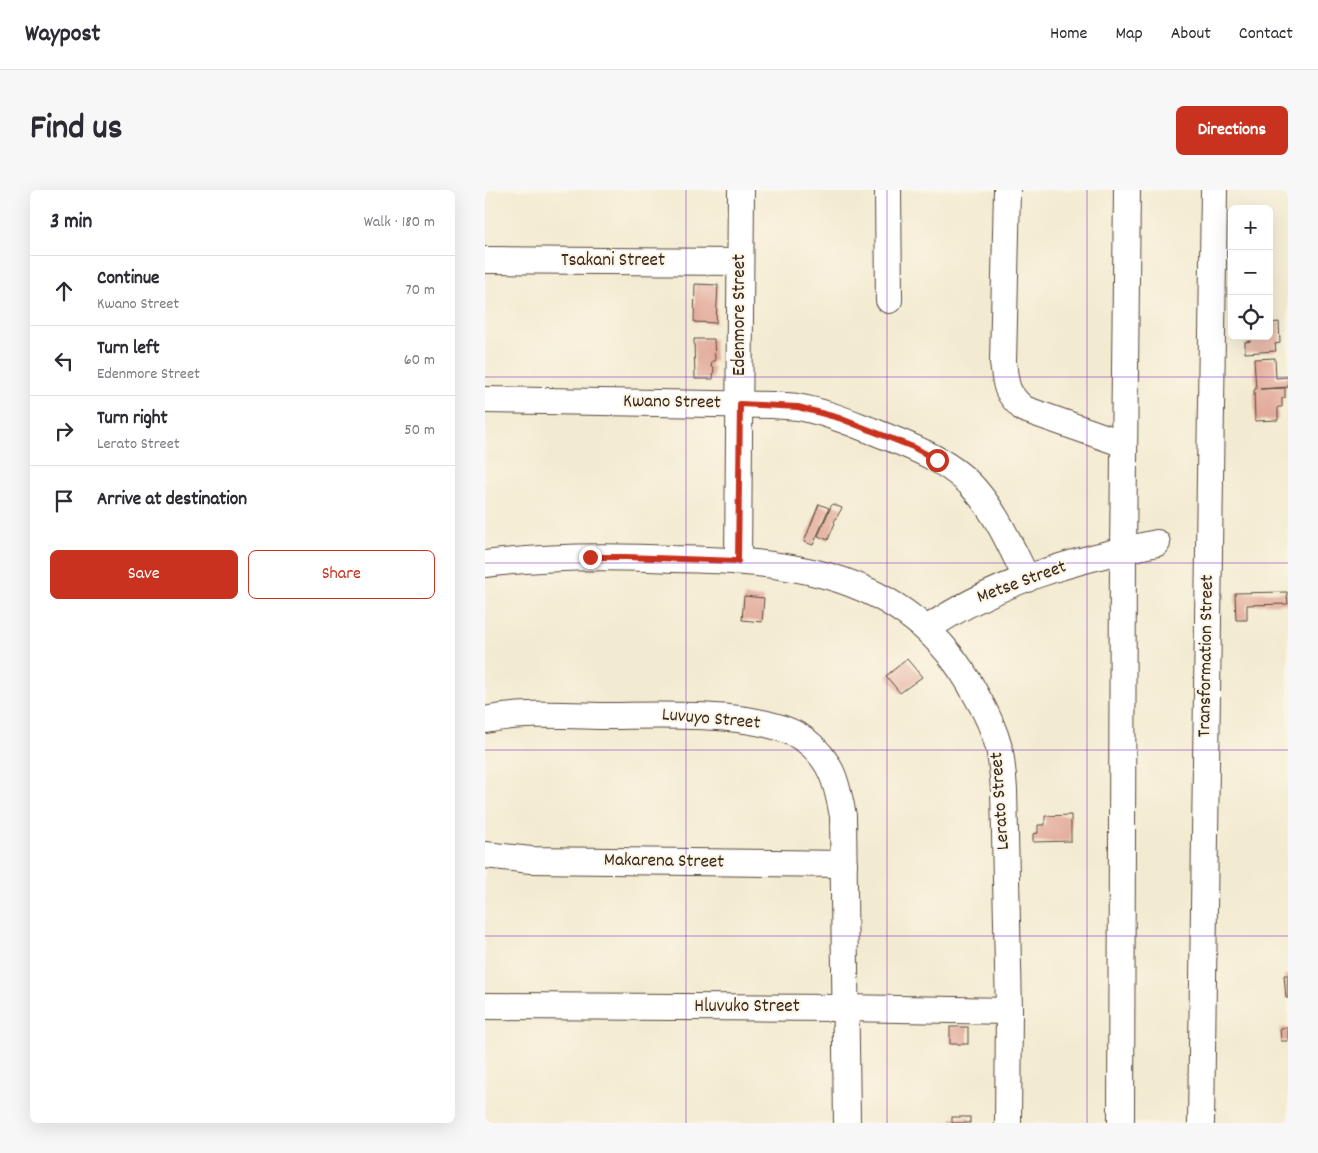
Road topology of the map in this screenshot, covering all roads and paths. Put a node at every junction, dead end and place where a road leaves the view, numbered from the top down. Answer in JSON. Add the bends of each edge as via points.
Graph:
{"nodes":[{"id":1,"x":741,"y":190,"type":"edge"},
{"id":2,"x":888,"y":190,"type":"edge"},
{"id":3,"x":1007,"y":190,"type":"edge"},
{"id":4,"x":1127,"y":190,"type":"edge"},
{"id":5,"x":1214,"y":190,"type":"edge"},
{"id":6,"x":485,"y":260,"type":"edge"},
{"id":7,"x":740,"y":262,"type":"junction"},
{"id":8,"x":889,"y":300,"type":"dead end"},
{"id":9,"x":485,"y":400,"type":"edge"},
{"id":10,"x":740,"y":404,"type":"junction"},
{"id":11,"x":1124,"y":444,"type":"junction"},
{"id":12,"x":1157,"y":543,"type":"dead end"},
{"id":13,"x":1123,"y":550,"type":"junction"},
{"id":14,"x":738,"y":561,"type":"junction"},
{"id":15,"x":485,"y":564,"type":"edge"},
{"id":16,"x":1027,"y":579,"type":"junction"},
{"id":17,"x":927,"y":629,"type":"junction"},
{"id":18,"x":485,"y":720,"type":"edge"},
{"id":19,"x":485,"y":855,"type":"edge"},
{"id":20,"x":844,"y":864,"type":"junction"},
{"id":21,"x":485,"y":1006,"type":"edge"},
{"id":22,"x":844,"y":1008,"type":"junction"},
{"id":23,"x":1009,"y":1011,"type":"junction"},
{"id":24,"x":847,"y":1123,"type":"edge"},
{"id":25,"x":1008,"y":1123,"type":"edge"},
{"id":26,"x":1121,"y":1123,"type":"edge"},
{"id":27,"x":1201,"y":1123,"type":"edge"}],
"edges":[{"from":1,"to":7,"type":"street","name":"Edenmore Street"},
{"from":2,"to":8,"type":"street"},
{"from":3,"to":11,"type":"street","via":[[1005,385],[1012,398],[1024,409]]},
{"from":4,"to":11,"type":"street"},
{"from":5,"to":27,"type":"street","name":"Transformation Street"},
{"from":6,"to":7,"type":"street","name":"Tsakani Street"},
{"from":7,"to":10,"type":"street","name":"Edenmore Street"},
{"from":9,"to":10,"type":"street","name":"Kwano Street"},
{"from":10,"to":14,"type":"street","name":"Edenmore Street"},
{"from":10,"to":16,"type":"street","name":"Kwano Street","via":[[798,407],[832,416],[913,447],[937,460],[977,491],[993,513]]},
{"from":11,"to":13,"type":"street"},
{"from":12,"to":13,"type":"street","name":"Metse Street"},
{"from":13,"to":16,"type":"street","name":"Metse Street"},
{"from":13,"to":26,"type":"street"},
{"from":14,"to":15,"type":"street","name":"Lerato Street","via":[[608,557]]},
{"from":14,"to":17,"type":"street","name":"Lerato Street","via":[[801,569],[854,584],[877,594]]},
{"from":16,"to":17,"type":"street","name":"Metse Street","via":[[962,606]]},
{"from":17,"to":23,"type":"street","name":"Lerato Street","via":[[965,674],[999,749],[1004,790]]},
{"from":18,"to":20,"type":"street","name":"Luvuyo Street","via":[[551,716],[699,716],[753,721],[788,731],[820,753],[832,772],[843,816]]},
{"from":19,"to":20,"type":"street","name":"Makarena Street","via":[[531,860]]},
{"from":20,"to":22,"type":"street","name":"Luvuyo Street"},
{"from":21,"to":22,"type":"street","name":"Hluvuko Street"},
{"from":22,"to":23,"type":"street","name":"Hluvuko Street"},
{"from":22,"to":24,"type":"street","name":"Luvuyo Street"},
{"from":23,"to":25,"type":"street","name":"Lerato Street"}]}
